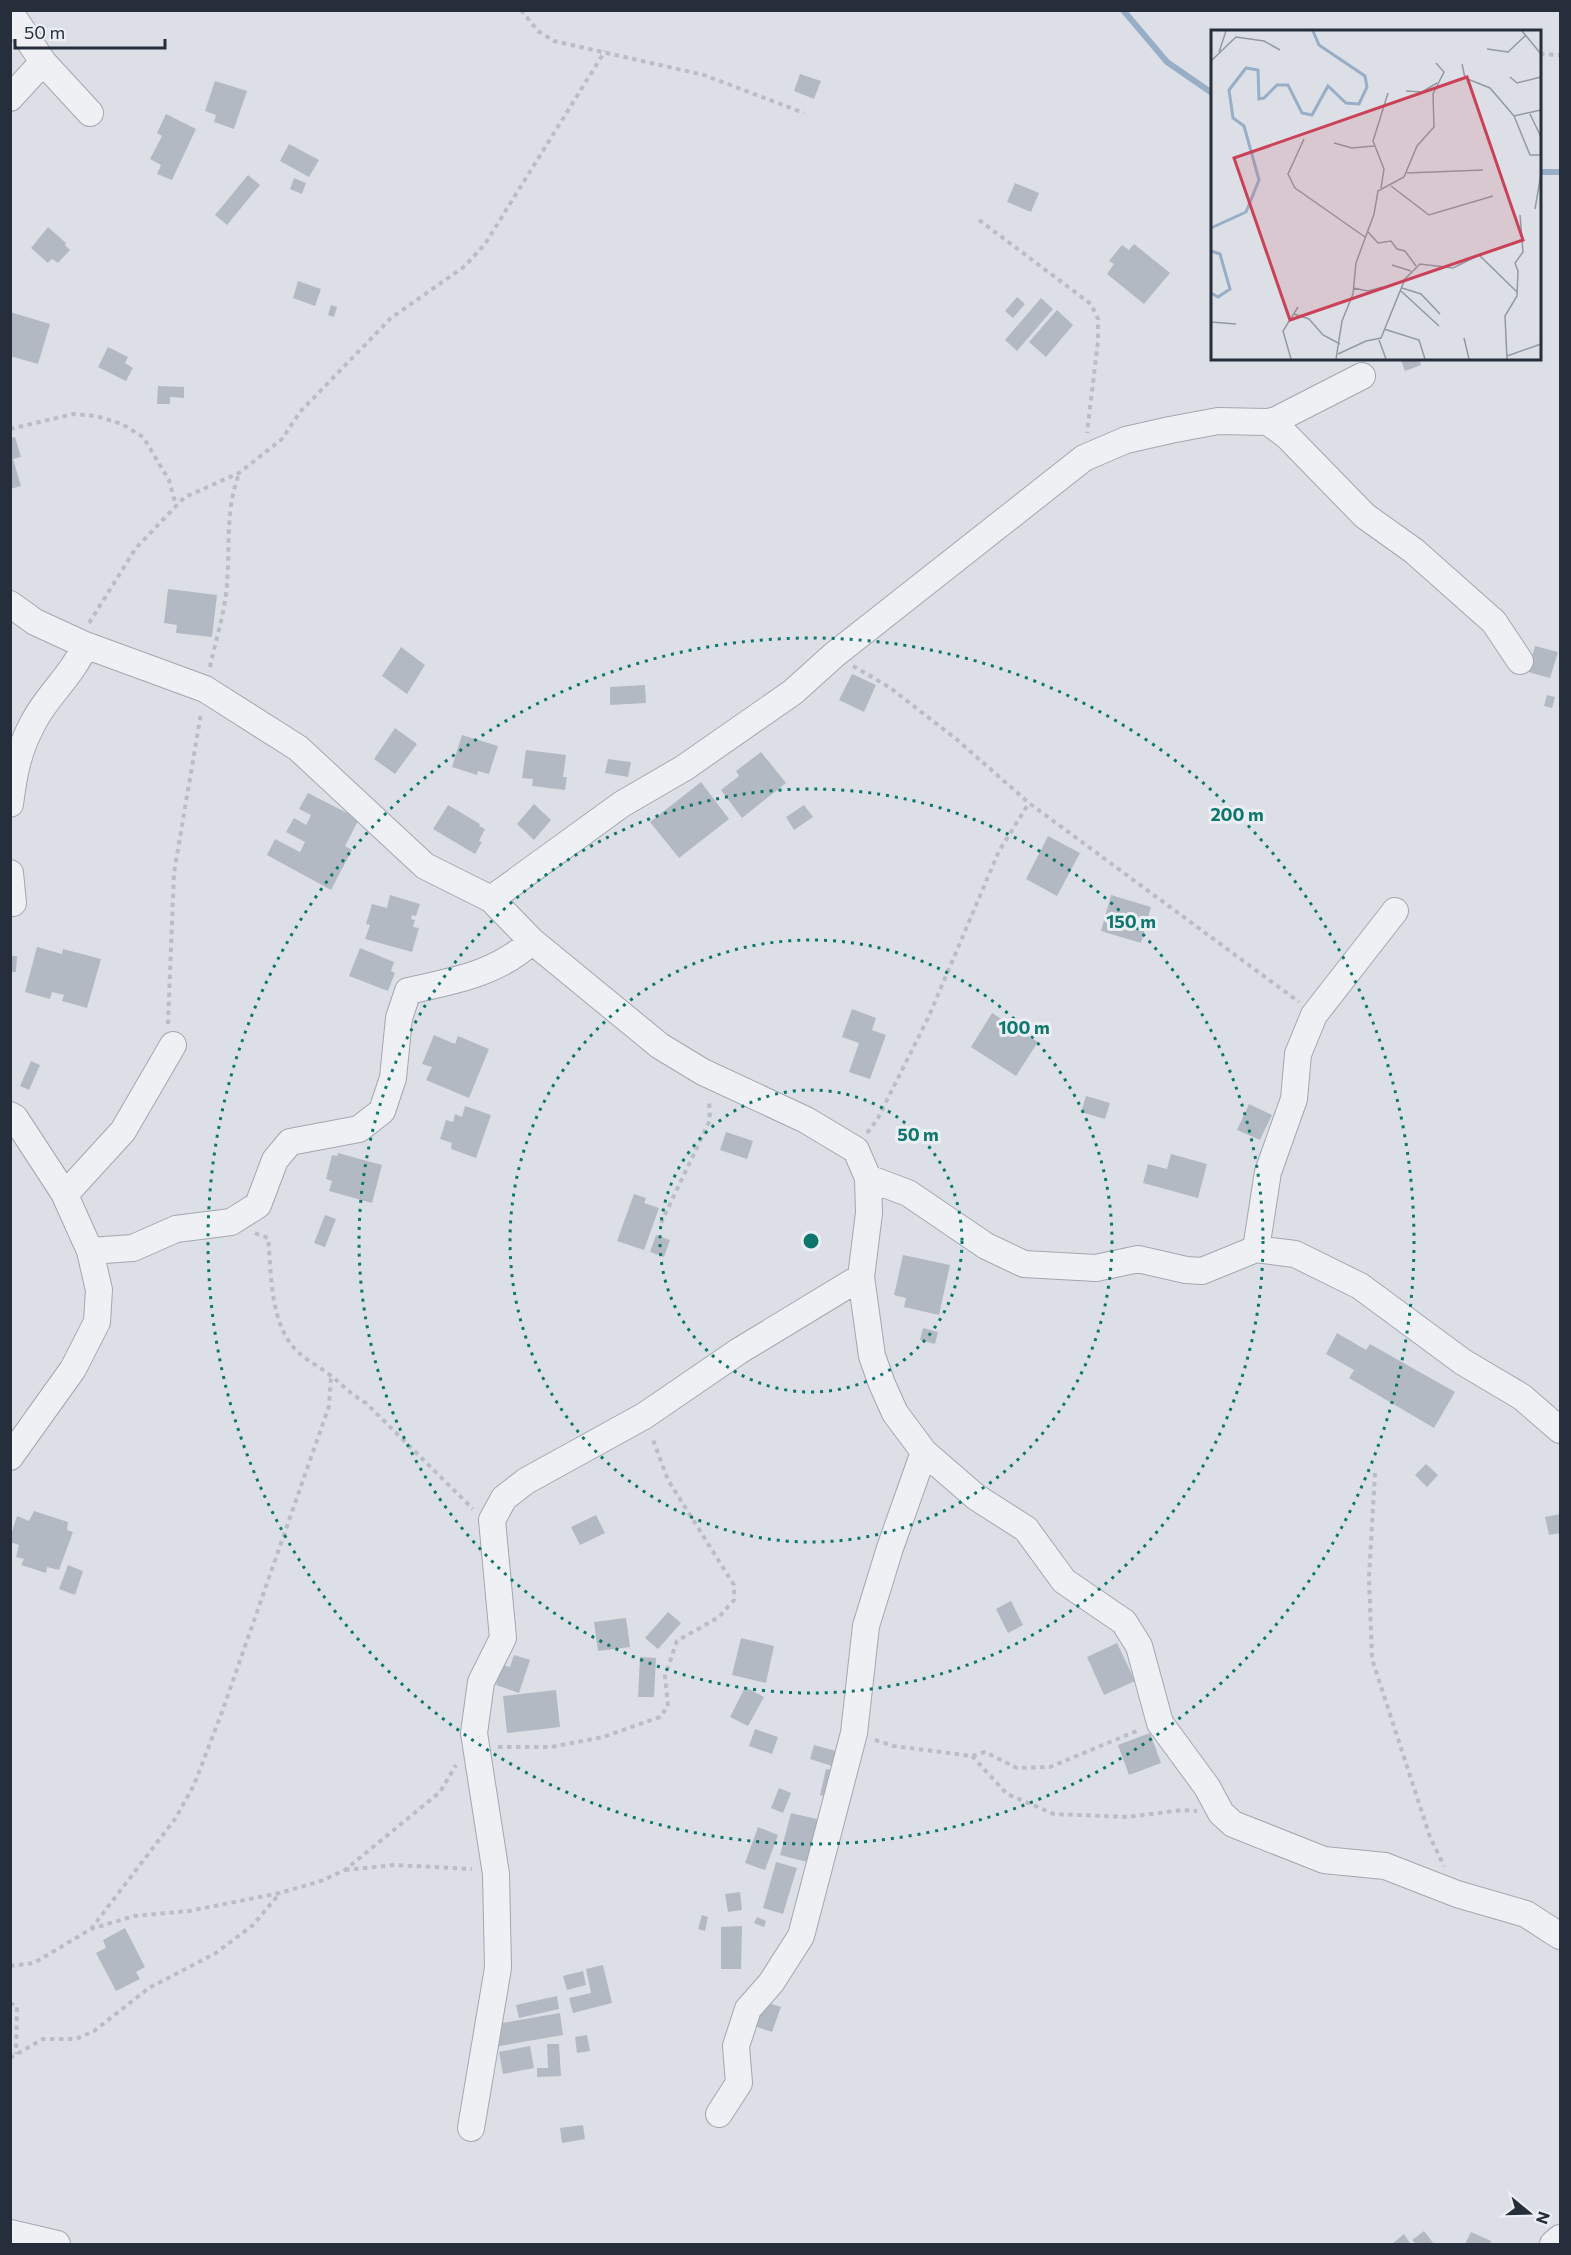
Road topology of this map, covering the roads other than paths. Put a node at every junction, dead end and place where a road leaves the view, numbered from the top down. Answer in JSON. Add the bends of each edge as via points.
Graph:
{"nodes":[{"id":1,"x":10,"y":12,"type":"edge"},
{"id":2,"x":43,"y":62,"type":"junction"},
{"id":3,"x":10,"y":98,"type":"edge"},
{"id":4,"x":90,"y":113,"type":"dead end"},
{"id":5,"x":1362,"y":376,"type":"dead end"},
{"id":6,"x":1268,"y":422,"type":"junction"},
{"id":7,"x":10,"y":604,"type":"edge"},
{"id":8,"x":82,"y":644,"type":"junction"},
{"id":9,"x":1520,"y":661,"type":"dead end"},
{"id":10,"x":10,"y":804,"type":"edge"},
{"id":11,"x":10,"y":873,"type":"edge"},
{"id":12,"x":491,"y":899,"type":"junction"},
{"id":13,"x":13,"y":903,"type":"dead end"},
{"id":14,"x":1395,"y":910,"type":"dead end"},
{"id":15,"x":531,"y":940,"type":"junction"},
{"id":16,"x":173,"y":1045,"type":"road end"},
{"id":17,"x":10,"y":1115,"type":"edge"},
{"id":18,"x":868,"y":1178,"type":"junction"},
{"id":19,"x":64,"y":1193,"type":"junction"},
{"id":20,"x":1256,"y":1249,"type":"junction"},
{"id":21,"x":90,"y":1251,"type":"junction"},
{"id":22,"x":861,"y":1277,"type":"junction"},
{"id":23,"x":1560,"y":1430,"type":"edge"},
{"id":24,"x":924,"y":1452,"type":"junction"},
{"id":25,"x":10,"y":1457,"type":"edge"},
{"id":26,"x":1560,"y":1936,"type":"edge"},
{"id":27,"x":719,"y":2114,"type":"dead end"},
{"id":28,"x":471,"y":2128,"type":"dead end"},
{"id":29,"x":10,"y":2233,"type":"edge"},
{"id":30,"x":1560,"y":2238,"type":"edge"},
{"id":31,"x":57,"y":2244,"type":"edge"},
{"id":32,"x":1553,"y":2244,"type":"edge"}],
"edges":[{"from":1,"to":2,"type":"street"},
{"from":2,"to":3,"type":"street"},
{"from":2,"to":4,"type":"street"},
{"from":5,"to":6,"type":"street"},
{"from":6,"to":9,"type":"street","via":[[1287,436],[1365,516],[1414,551],[1494,621]]},
{"from":6,"to":12,"type":"street","via":[[1218,421],[1170,430],[1126,440],[1084,458],[834,655],[793,692],[684,768],[622,804]]},
{"from":7,"to":8,"type":"street","via":[[35,622]]},
{"from":8,"to":10,"type":"street","via":[[80,658],[33,722],[15,766]]},
{"from":8,"to":12,"type":"street","via":[[205,689],[298,748],[425,866]]},
{"from":11,"to":13,"type":"street"},
{"from":12,"to":15,"type":"street"},
{"from":14,"to":20,"type":"street","via":[[1314,1015],[1298,1053],[1294,1099],[1268,1172]]},
{"from":15,"to":18,"type":"street","via":[[660,1046],[703,1072],[806,1120],[855,1150]]},
{"from":15,"to":21,"type":"street","via":[[518,954],[470,978],[408,991],[399,1018],[393,1078],[382,1111],[359,1129],[290,1142],[275,1160],[258,1205],[231,1222],[176,1229],[133,1248]]},
{"from":16,"to":19,"type":"street","via":[[123,1131]]},
{"from":17,"to":19,"type":"street"},
{"from":18,"to":20,"type":"street","via":[[908,1193],[986,1246],[1024,1264],[1096,1268],[1138,1259],[1202,1271]]},
{"from":18,"to":22,"type":"street","via":[[869,1213]]},
{"from":19,"to":21,"type":"street"},
{"from":20,"to":23,"type":"street","via":[[1295,1254],[1360,1286],[1463,1362],[1522,1397]]},
{"from":21,"to":25,"type":"street","via":[[99,1290],[97,1322],[73,1369]]},
{"from":22,"to":24,"type":"street","via":[[872,1356],[882,1384],[895,1413]]},
{"from":22,"to":28,"type":"street","via":[[739,1351],[644,1416],[526,1481],[504,1498],[492,1520],[502,1638],[481,1682],[467,1756],[495,1874],[498,1968]]},
{"from":24,"to":26,"type":"street","via":[[976,1497],[1026,1529],[1064,1581],[1124,1622],[1139,1646],[1160,1723],[1208,1787],[1221,1813],[1233,1824],[1324,1860],[1385,1866],[1457,1894],[1526,1914]]},
{"from":24,"to":27,"type":"street","via":[[866,1626],[854,1733],[801,1936],[771,1983],[748,2009],[736,2046],[740,2083]]},
{"from":29,"to":31,"type":"street"},
{"from":30,"to":32,"type":"street"}]}
